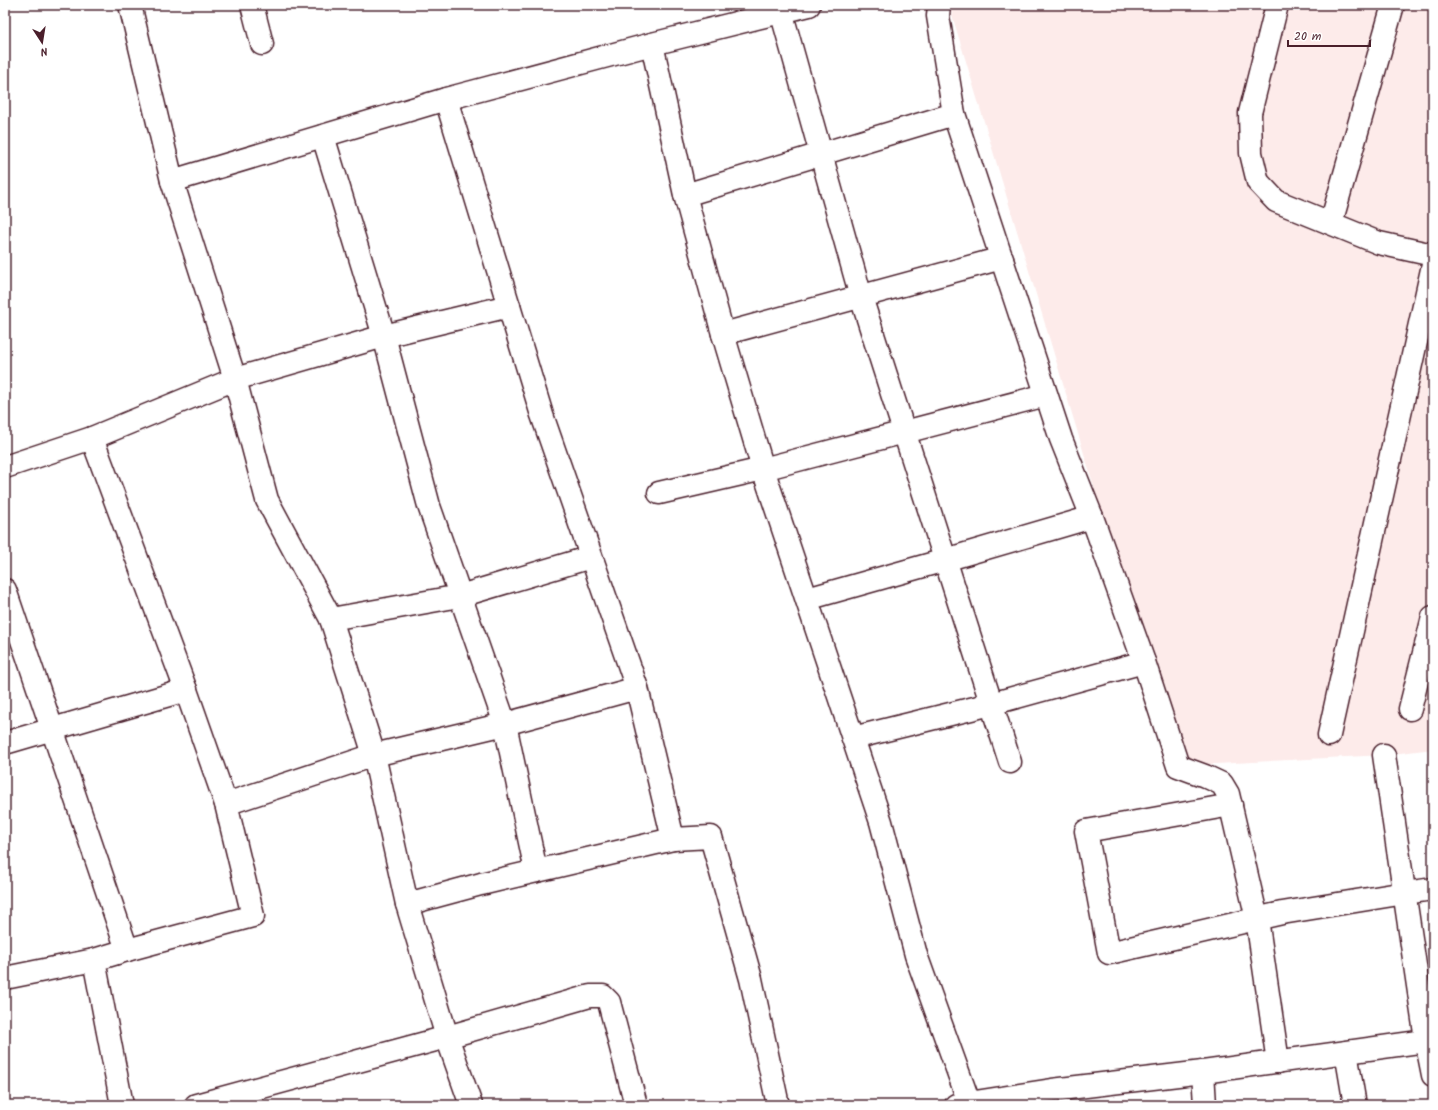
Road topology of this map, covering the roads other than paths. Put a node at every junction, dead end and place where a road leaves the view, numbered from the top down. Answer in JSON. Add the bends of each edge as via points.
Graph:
{"nodes":[{"id":1,"x":130,"y":5,"type":"edge"},
{"id":2,"x":252,"y":5,"type":"edge"},
{"id":3,"x":809,"y":5,"type":"edge"},
{"id":4,"x":939,"y":5,"type":"edge"},
{"id":5,"x":1277,"y":5,"type":"edge"},
{"id":6,"x":1393,"y":5,"type":"edge"},
{"id":7,"x":781,"y":11,"type":"junction"},
{"id":8,"x":262,"y":44,"type":"dead end"},
{"id":9,"x":652,"y":44,"type":"junction"},
{"id":10,"x":446,"y":99,"type":"junction"},
{"id":11,"x":954,"y":114,"type":"junction"},
{"id":12,"x":323,"y":136,"type":"junction"},
{"id":13,"x":821,"y":154,"type":"junction"},
{"id":14,"x":172,"y":181,"type":"junction"},
{"id":15,"x":685,"y":195,"type":"junction"},
{"id":16,"x":1331,"y":223,"type":"junction"},
{"id":17,"x":1433,"y":255,"type":"edge"},
{"id":18,"x":1002,"y":258,"type":"junction"},
{"id":19,"x":1433,"y":265,"type":"edge"},
{"id":20,"x":861,"y":297,"type":"junction"},
{"id":21,"x":509,"y":306,"type":"junction"},
{"id":22,"x":723,"y":334,"type":"junction"},
{"id":23,"x":384,"y":336,"type":"junction"},
{"id":24,"x":235,"y":379,"type":"junction"},
{"id":25,"x":1046,"y":395,"type":"junction"},
{"id":26,"x":904,"y":433,"type":"junction"},
{"id":27,"x":92,"y":438,"type":"junction"},
{"id":28,"x":5,"y":467,"type":"edge"},
{"id":29,"x":763,"y":469,"type":"junction"},
{"id":30,"x":658,"y":493,"type":"dead end"},
{"id":31,"x":1092,"y":517,"type":"junction"},
{"id":32,"x":591,"y":557,"type":"junction"},
{"id":33,"x":945,"y":560,"type":"junction"},
{"id":34,"x":5,"y":590,"type":"edge"},
{"id":35,"x":460,"y":596,"type":"junction"},
{"id":36,"x":807,"y":599,"type":"junction"},
{"id":37,"x":1433,"y":617,"type":"edge"},
{"id":38,"x":331,"y":619,"type":"junction"},
{"id":39,"x":1144,"y":662,"type":"junction"},
{"id":40,"x":637,"y":688,"type":"junction"},
{"id":41,"x":186,"y":690,"type":"junction"},
{"id":42,"x":991,"y":704,"type":"junction"},
{"id":43,"x":1410,"y":709,"type":"dead end"},
{"id":44,"x":505,"y":724,"type":"junction"},
{"id":45,"x":52,"y":729,"type":"junction"},
{"id":46,"x":1329,"y":735,"type":"dead end"},
{"id":47,"x":853,"y":738,"type":"junction"},
{"id":48,"x":5,"y":743,"type":"edge"},
{"id":49,"x":374,"y":755,"type":"junction"},
{"id":50,"x":1384,"y":755,"type":"dead end"},
{"id":51,"x":1010,"y":762,"type":"dead end"},
{"id":52,"x":226,"y":804,"type":"junction"},
{"id":53,"x":1231,"y":805,"type":"junction"},
{"id":54,"x":673,"y":839,"type":"junction"},
{"id":55,"x":536,"y":871,"type":"junction"},
{"id":56,"x":1433,"y":890,"type":"edge"},
{"id":57,"x":1405,"y":893,"type":"junction"},
{"id":58,"x":407,"y":904,"type":"junction"},
{"id":59,"x":1257,"y":919,"type":"junction"},
{"id":60,"x":127,"y":950,"type":"junction"},
{"id":61,"x":94,"y":960,"type":"junction"},
{"id":62,"x":5,"y":978,"type":"edge"},
{"id":63,"x":447,"y":1037,"type":"junction"},
{"id":64,"x":1430,"y":1040,"type":"edge"},
{"id":65,"x":1346,"y":1052,"type":"junction"},
{"id":66,"x":1278,"y":1062,"type":"junction"},
{"id":67,"x":1203,"y":1072,"type":"junction"},
{"id":68,"x":1433,"y":1074,"type":"edge"},
{"id":69,"x":965,"y":1104,"type":"edge"},
{"id":70,"x":122,"y":1105,"type":"edge"},
{"id":71,"x":196,"y":1105,"type":"edge"},
{"id":72,"x":471,"y":1105,"type":"edge"},
{"id":73,"x":636,"y":1105,"type":"edge"},
{"id":74,"x":778,"y":1105,"type":"edge"},
{"id":75,"x":1206,"y":1105,"type":"edge"},
{"id":76,"x":1355,"y":1105,"type":"edge"}],
"edges":[{"from":1,"to":14,"type":"street"},
{"from":2,"to":8,"type":"street"},
{"from":3,"to":7,"type":"street"},
{"from":4,"to":11,"type":"street","via":[[938,16]]},
{"from":5,"to":16,"type":"street","via":[[1250,112],[1251,153],[1258,182],[1276,201]]},
{"from":6,"to":16,"type":"street"},
{"from":7,"to":9,"type":"street"},
{"from":7,"to":13,"type":"street"},
{"from":9,"to":10,"type":"street"},
{"from":9,"to":15,"type":"street"},
{"from":10,"to":12,"type":"street"},
{"from":10,"to":21,"type":"street"},
{"from":11,"to":13,"type":"street"},
{"from":11,"to":18,"type":"street"},
{"from":12,"to":14,"type":"street"},
{"from":12,"to":23,"type":"street"},
{"from":13,"to":15,"type":"street"},
{"from":13,"to":20,"type":"street"},
{"from":14,"to":24,"type":"street"},
{"from":15,"to":22,"type":"street"},
{"from":16,"to":17,"type":"street","via":[[1379,243]]},
{"from":18,"to":20,"type":"street"},
{"from":18,"to":25,"type":"street"},
{"from":19,"to":46,"type":"street"},
{"from":20,"to":22,"type":"street"},
{"from":20,"to":26,"type":"street"},
{"from":21,"to":23,"type":"street"},
{"from":21,"to":32,"type":"street","via":[[542,415]]},
{"from":22,"to":29,"type":"street"},
{"from":23,"to":24,"type":"street"},
{"from":23,"to":35,"type":"street","via":[[429,506]]},
{"from":24,"to":27,"type":"street"},
{"from":24,"to":38,"type":"street","via":[[267,500]]},
{"from":25,"to":26,"type":"street"},
{"from":25,"to":31,"type":"street"},
{"from":26,"to":29,"type":"street"},
{"from":26,"to":33,"type":"street"},
{"from":27,"to":28,"type":"street"},
{"from":27,"to":41,"type":"street"},
{"from":29,"to":30,"type":"street"},
{"from":29,"to":36,"type":"street"},
{"from":31,"to":33,"type":"street"},
{"from":31,"to":39,"type":"street"},
{"from":32,"to":35,"type":"street"},
{"from":32,"to":40,"type":"street"},
{"from":33,"to":36,"type":"street"},
{"from":33,"to":42,"type":"street"},
{"from":34,"to":45,"type":"street"},
{"from":35,"to":38,"type":"street"},
{"from":35,"to":44,"type":"street"},
{"from":36,"to":47,"type":"street"},
{"from":37,"to":43,"type":"street"},
{"from":38,"to":49,"type":"street"},
{"from":39,"to":42,"type":"street"},
{"from":39,"to":53,"type":"street","via":[[1178,766],[1222,784]]},
{"from":40,"to":44,"type":"street"},
{"from":40,"to":54,"type":"street"},
{"from":41,"to":45,"type":"street"},
{"from":41,"to":52,"type":"street"},
{"from":42,"to":47,"type":"street"},
{"from":42,"to":51,"type":"street"},
{"from":44,"to":49,"type":"street"},
{"from":44,"to":55,"type":"street"},
{"from":45,"to":48,"type":"street"},
{"from":45,"to":60,"type":"street"},
{"from":47,"to":69,"type":"street","via":[[881,822],[916,955]]},
{"from":49,"to":52,"type":"street"},
{"from":49,"to":58,"type":"street"},
{"from":50,"to":57,"type":"street"},
{"from":52,"to":60,"type":"street","via":[[253,916]]},
{"from":53,"to":59,"type":"street"},
{"from":53,"to":59,"type":"street","via":[[1086,831],[1109,953]]},
{"from":54,"to":55,"type":"street"},
{"from":54,"to":74,"type":"street","via":[[711,837],[751,979]]},
{"from":55,"to":58,"type":"street"},
{"from":56,"to":57,"type":"street"},
{"from":57,"to":59,"type":"street"},
{"from":57,"to":64,"type":"street"},
{"from":58,"to":63,"type":"street"},
{"from":59,"to":66,"type":"street"},
{"from":60,"to":61,"type":"street"},
{"from":61,"to":62,"type":"street"},
{"from":61,"to":70,"type":"street"},
{"from":63,"to":71,"type":"street"},
{"from":63,"to":72,"type":"street"},
{"from":63,"to":73,"type":"street","via":[[590,996],[603,996],[609,1002]]},
{"from":64,"to":65,"type":"street"},
{"from":64,"to":68,"type":"street"},
{"from":65,"to":66,"type":"street"},
{"from":65,"to":76,"type":"street"},
{"from":66,"to":67,"type":"street"},
{"from":67,"to":69,"type":"street","via":[[1052,1090]]},
{"from":67,"to":75,"type":"street"}]}
